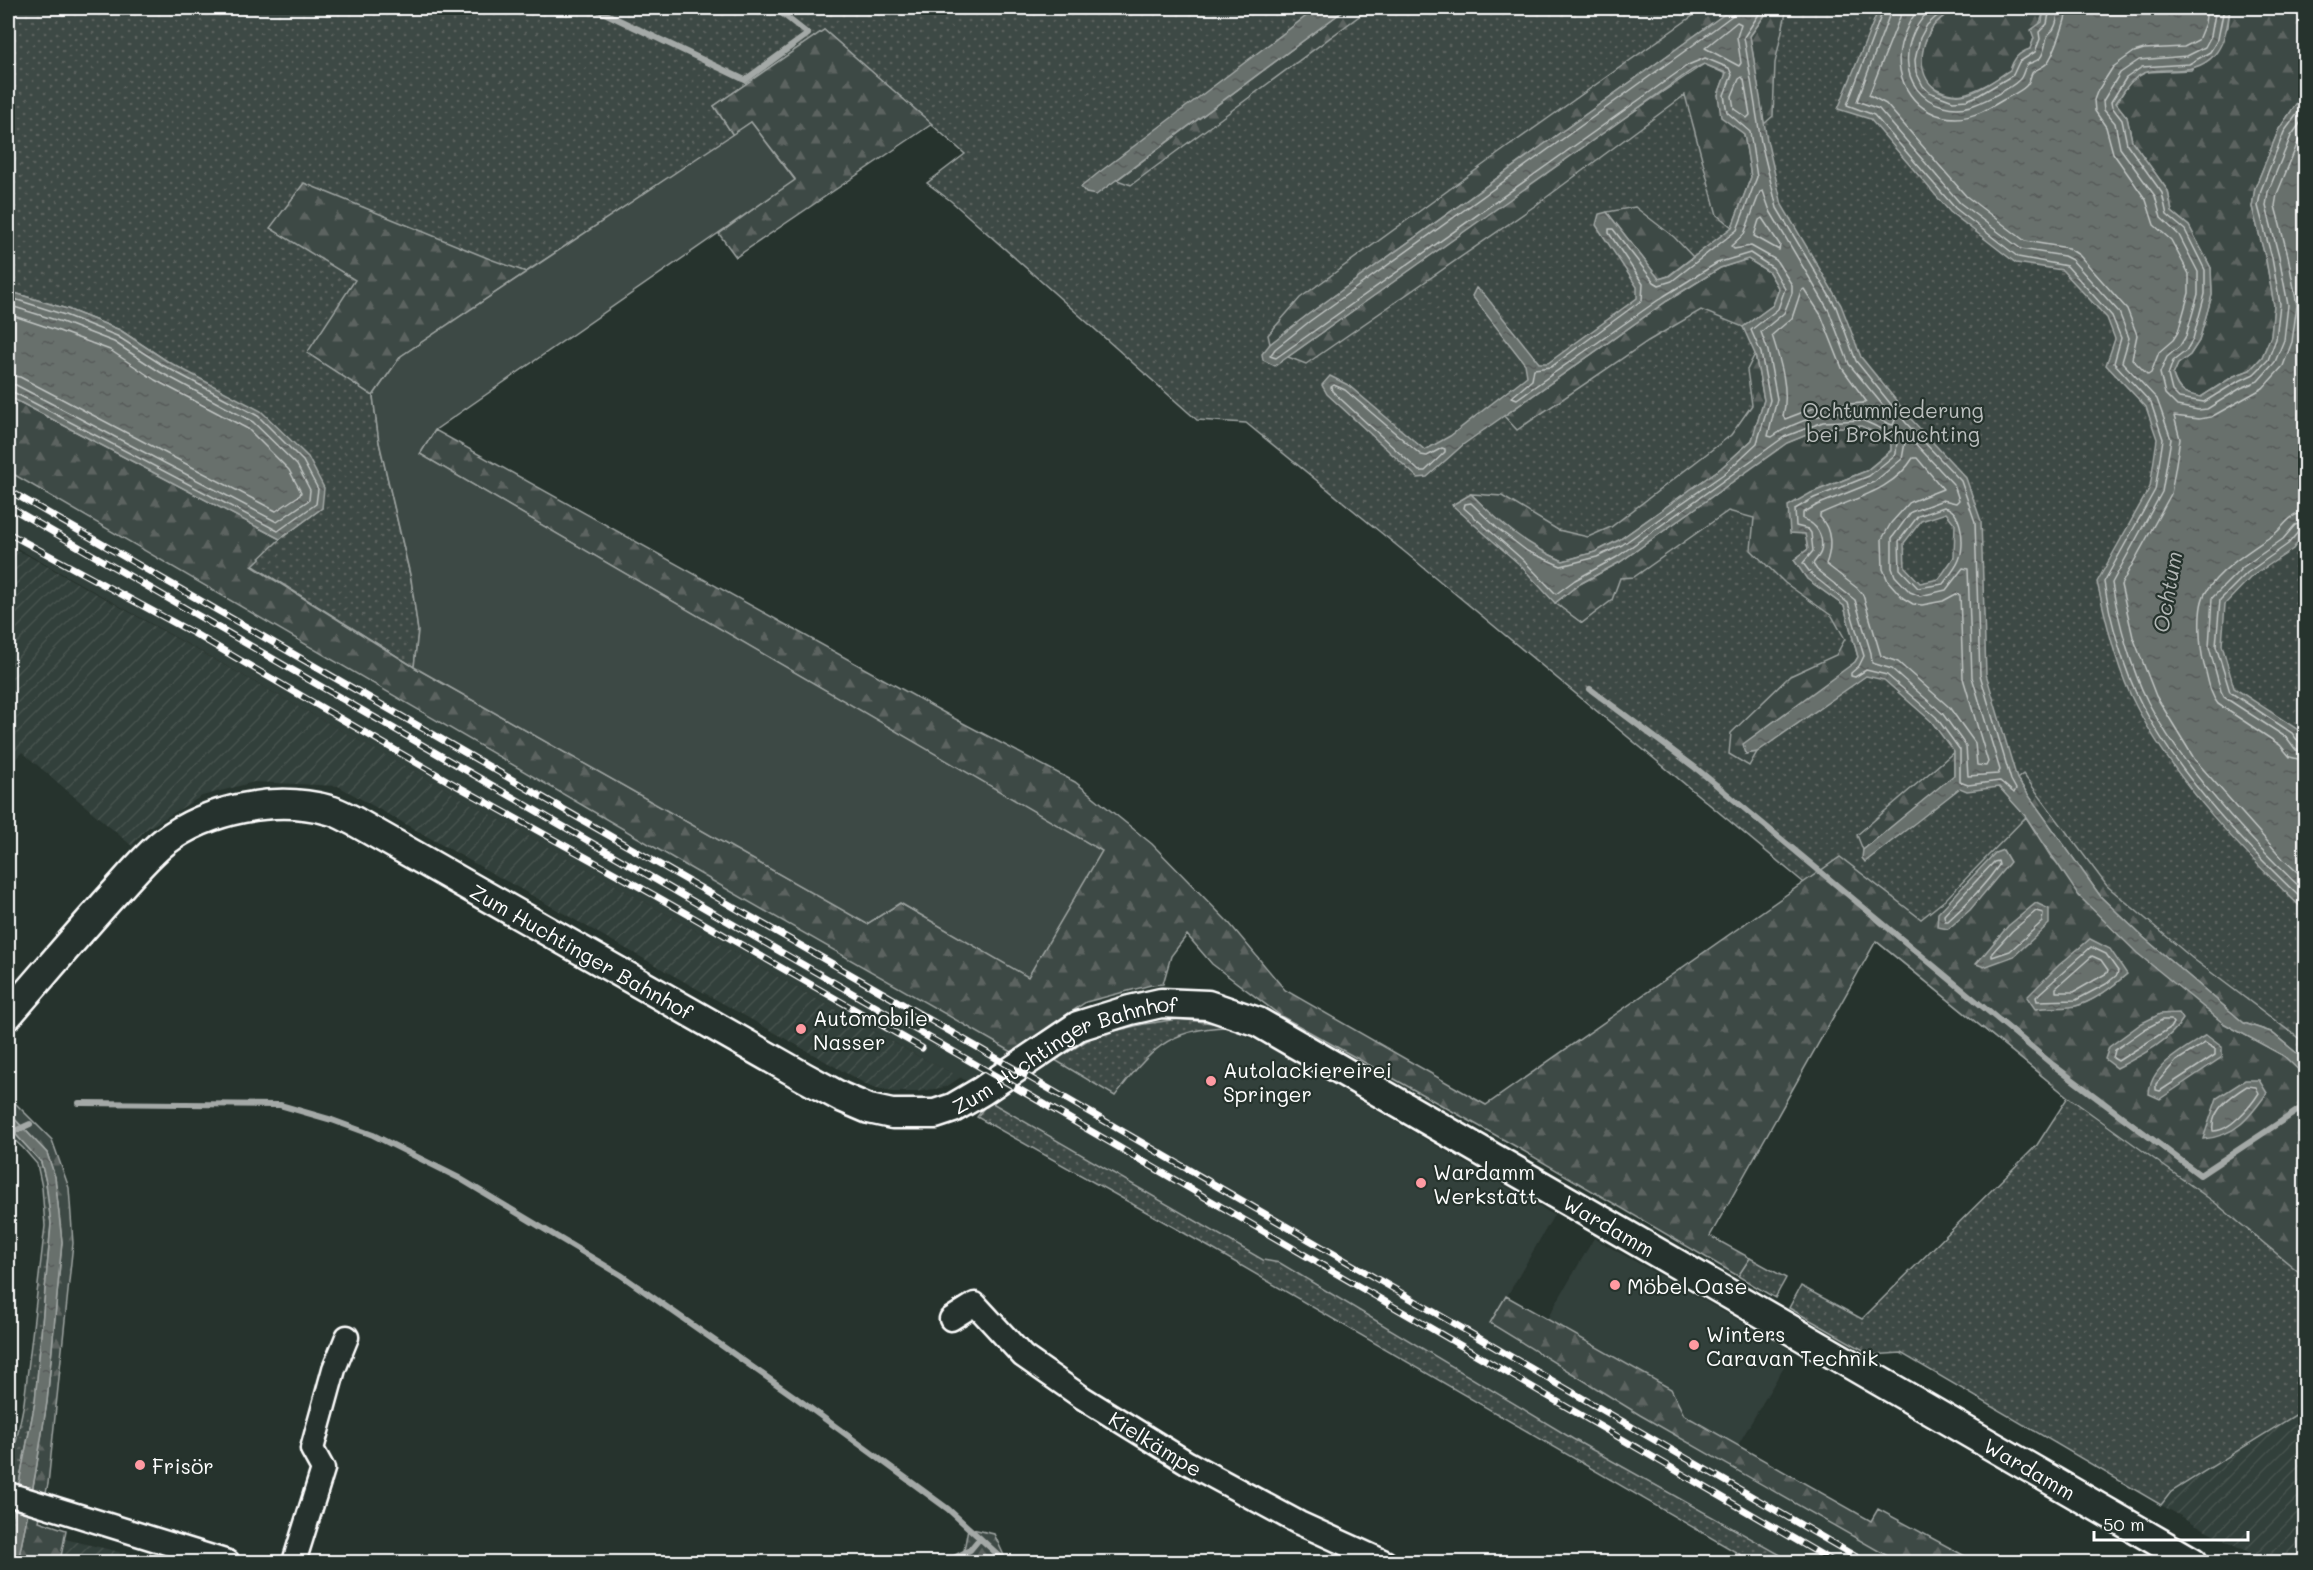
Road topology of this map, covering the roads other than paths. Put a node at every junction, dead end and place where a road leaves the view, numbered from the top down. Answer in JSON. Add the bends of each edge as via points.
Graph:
{"nodes":[{"id":1,"x":1208,"y":1005,"type":"joint"},
{"id":2,"x":8,"y":1015,"type":"edge"},
{"id":3,"x":951,"y":1319,"type":"dead end"},
{"id":4,"x":348,"y":1336,"type":"dead end"},
{"id":5,"x":19,"y":1498,"type":"edge"},
{"id":6,"x":228,"y":1563,"type":"edge"},
{"id":7,"x":294,"y":1563,"type":"edge"},
{"id":8,"x":1385,"y":1563,"type":"edge"},
{"id":9,"x":2193,"y":1563,"type":"edge"}],
"edges":[{"from":1,"to":2,"type":"street","name":"Zum Huchtinger Bahnhof","via":[[1161,1003],[1078,1026],[1016,1070],[953,1108],[935,1114],[892,1114],[869,1109],[823,1087],[354,820],[330,810],[293,804],[233,811],[186,828],[163,843]]},
{"from":1,"to":9,"type":"street","name":"Wardamm","via":[[1258,1022]]},
{"from":3,"to":8,"type":"street","name":"Kielkämpe","via":[[975,1304],[1023,1356],[1083,1398],[1188,1463]]},
{"from":4,"to":7,"type":"street","via":[[334,1369],[312,1449],[323,1469]]},
{"from":5,"to":6,"type":"street"}]}
